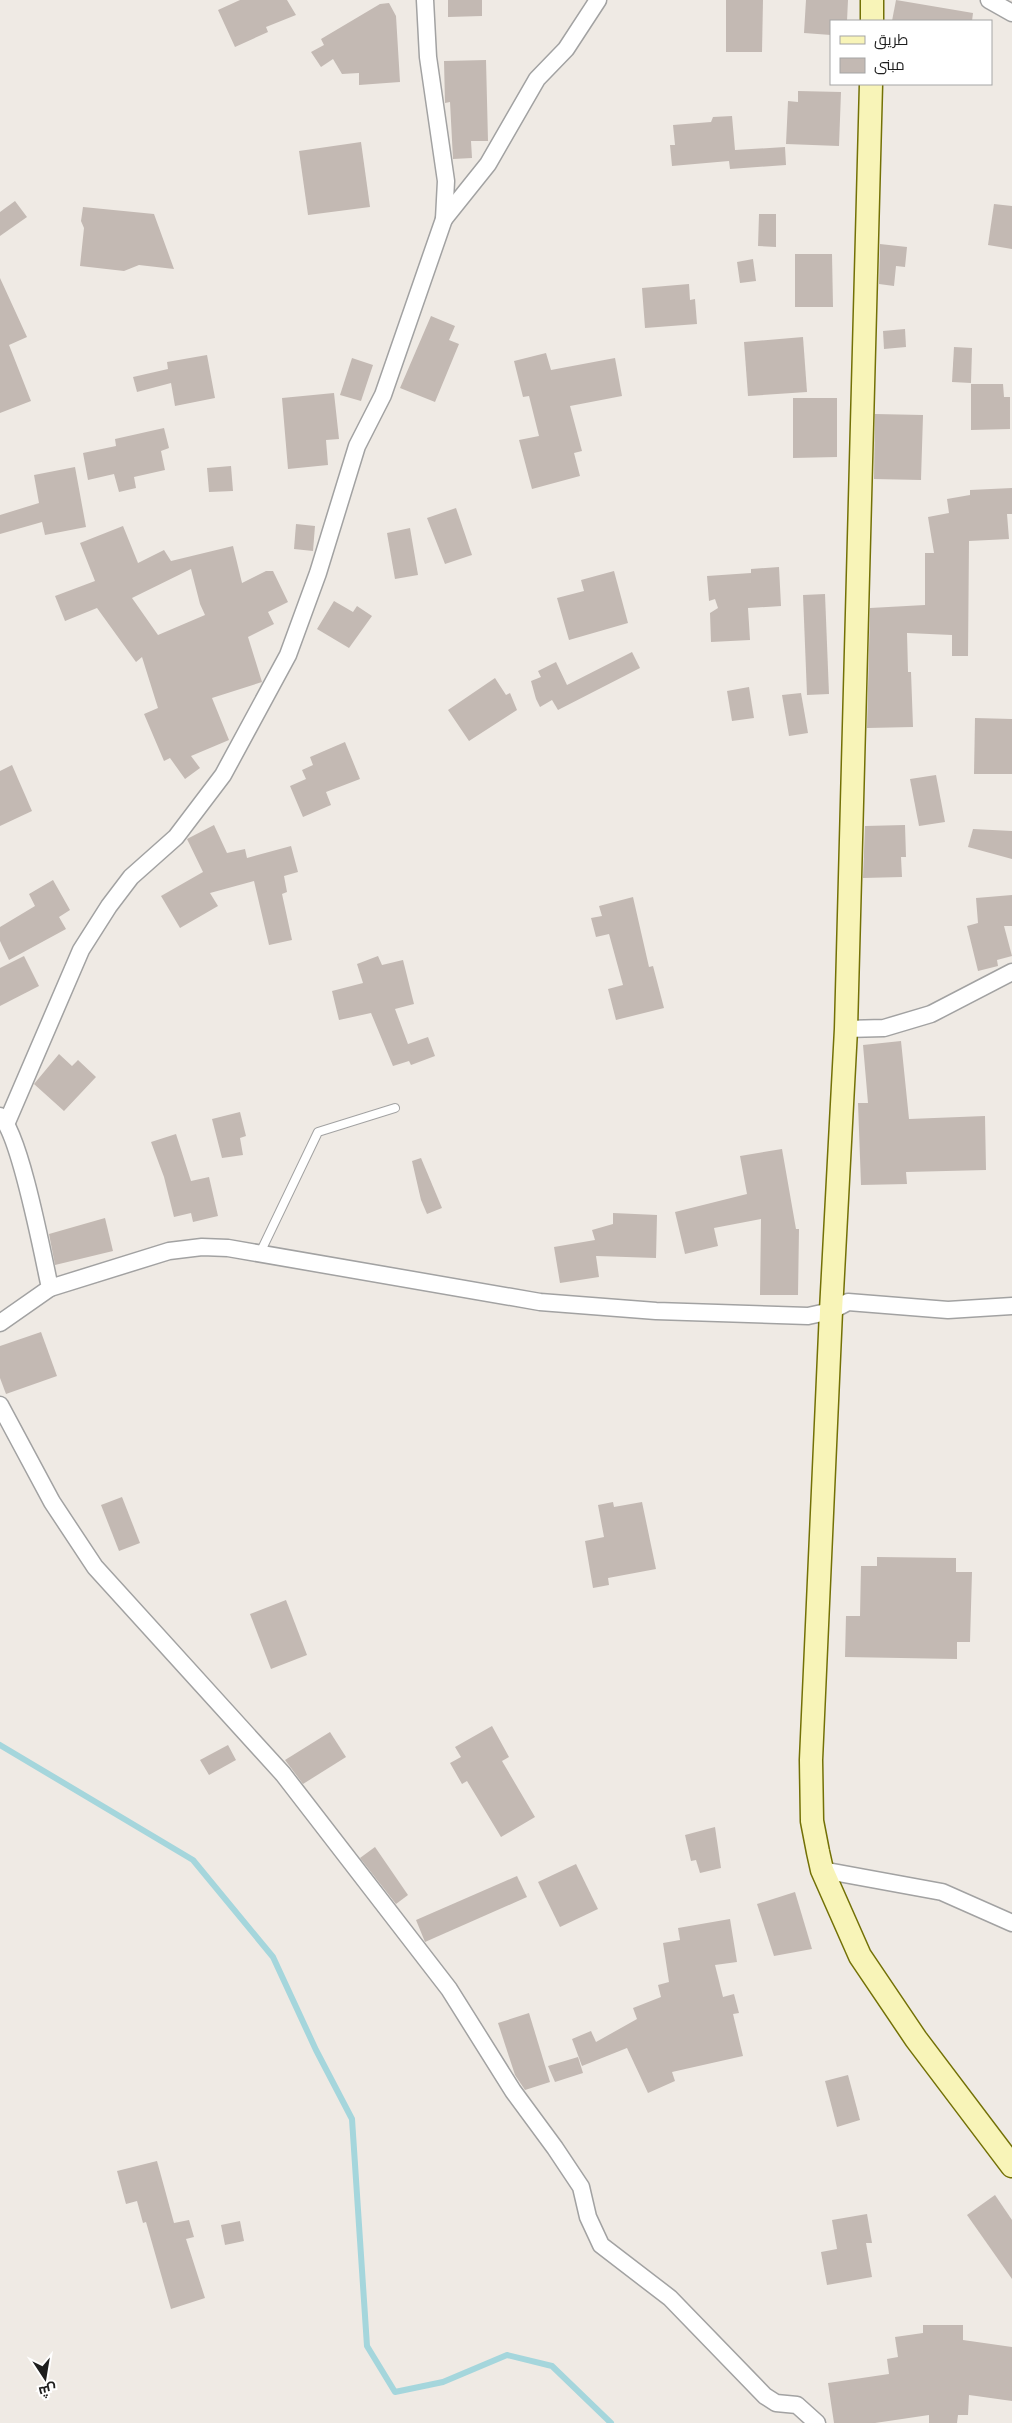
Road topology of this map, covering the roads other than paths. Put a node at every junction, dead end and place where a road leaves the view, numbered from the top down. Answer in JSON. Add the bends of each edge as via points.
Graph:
{"nodes":[{"id":1,"x":425,"y":0,"type":"edge"},
{"id":2,"x":598,"y":0,"type":"edge"},
{"id":3,"x":872,"y":0,"type":"edge"},
{"id":4,"x":989,"y":0,"type":"edge"},
{"id":5,"x":1012,"y":13,"type":"edge"},
{"id":6,"x":872,"y":20,"type":"edge"},
{"id":7,"x":871,"y":85,"type":"edge"},
{"id":8,"x":444,"y":219,"type":"junction"},
{"id":9,"x":1012,"y":972,"type":"edge"},
{"id":10,"x":846,"y":1029,"type":"junction"},
{"id":11,"x":395,"y":1108,"type":"dead end"},
{"id":12,"x":3,"y":1119,"type":"edge"},
{"id":13,"x":260,"y":1253,"type":"junction"},
{"id":14,"x":50,"y":1288,"type":"junction"},
{"id":15,"x":1012,"y":1306,"type":"edge"},
{"id":16,"x":831,"y":1311,"type":"junction"},
{"id":17,"x":0,"y":1323,"type":"edge"},
{"id":18,"x":0,"y":1405,"type":"edge"},
{"id":19,"x":822,"y":1870,"type":"junction"},
{"id":20,"x":1012,"y":1923,"type":"edge"},
{"id":21,"x":1012,"y":2166,"type":"edge"},
{"id":22,"x":817,"y":2423,"type":"edge"}],
"edges":[{"from":1,"to":8,"type":"street","via":[[428,57],[446,181]]},
{"from":2,"to":8,"type":"street","via":[[566,48],[537,79],[488,164]]},
{"from":3,"to":6,"type":"main road"},
{"from":4,"to":5,"type":"street"},
{"from":7,"to":10,"type":"main road"},
{"from":8,"to":12,"type":"street","via":[[383,395],[357,446],[318,573],[288,655],[223,775],[176,837],[130,877],[81,950]]},
{"from":9,"to":10,"type":"street","via":[[931,1014],[884,1028]]},
{"from":10,"to":16,"type":"main road"},
{"from":11,"to":13,"type":"lane","via":[[318,1132]]},
{"from":12,"to":14,"type":"street","via":[[20,1160]]},
{"from":13,"to":14,"type":"street","via":[[202,1248],[168,1252]]},
{"from":13,"to":16,"type":"street","via":[[540,1302],[656,1311],[808,1316]]},
{"from":14,"to":17,"type":"street"},
{"from":15,"to":16,"type":"street","via":[[948,1310],[848,1302]]},
{"from":16,"to":19,"type":"main road","via":[[811,1760],[812,1821]]},
{"from":18,"to":22,"type":"street","via":[[52,1502],[94,1567],[283,1774],[449,1989],[513,2091],[581,2187],[588,2217],[601,2245],[670,2298],[765,2396],[776,2404],[798,2405]]},
{"from":19,"to":20,"type":"street","via":[[942,1892]]},
{"from":19,"to":21,"type":"main road","via":[[860,1956],[916,2039]]}]}
